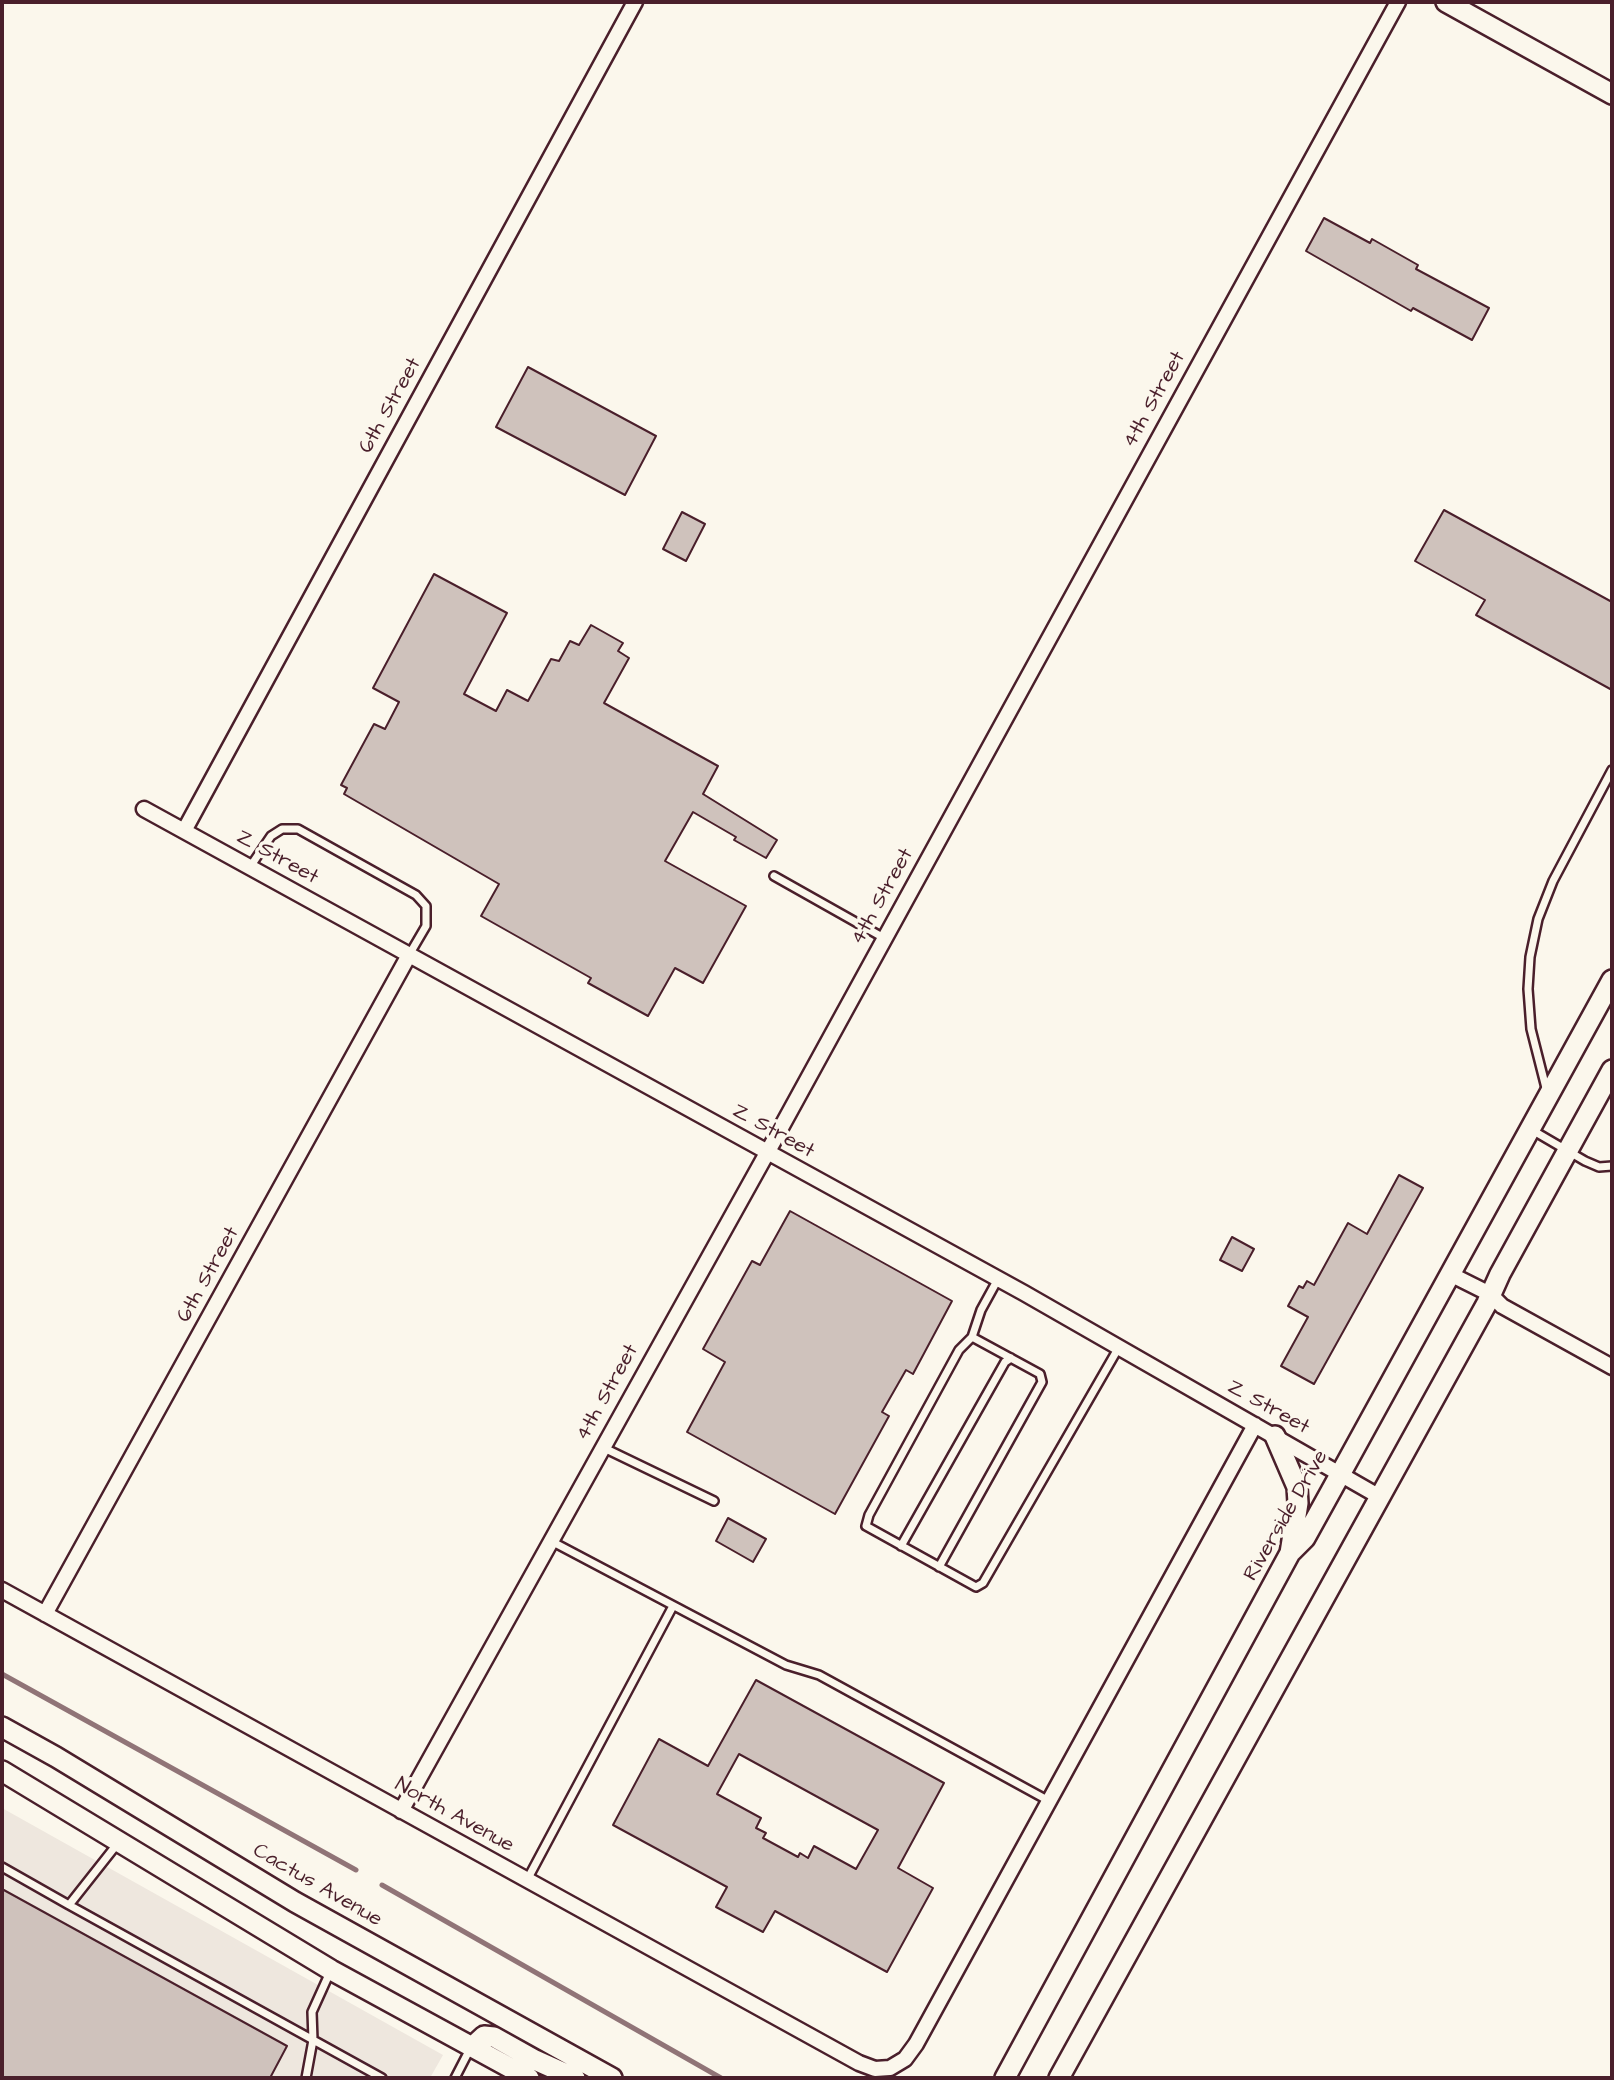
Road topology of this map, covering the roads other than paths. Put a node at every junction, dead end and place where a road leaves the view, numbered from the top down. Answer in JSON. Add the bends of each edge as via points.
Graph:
{"nodes":[{"id":1,"x":635,"y":2,"type":"edge"},
{"id":2,"x":1398,"y":2,"type":"edge"},
{"id":3,"x":1446,"y":2,"type":"edge"},
{"id":4,"x":1612,"y":94,"type":"edge"},
{"id":5,"x":1612,"y":770,"type":"edge"},
{"id":6,"x":144,"y":809,"type":"dead end"},
{"id":7,"x":184,"y":831,"type":"junction"},
{"id":8,"x":250,"y":867,"type":"junction"},
{"id":9,"x":774,"y":876,"type":"dead end"},
{"id":10,"x":884,"y":938,"type":"junction"},
{"id":11,"x":409,"y":955,"type":"junction"},
{"id":12,"x":1612,"y":980,"type":"edge"},
{"id":13,"x":1612,"y":1070,"type":"edge"},
{"id":14,"x":1548,"y":1098,"type":"junction"},
{"id":15,"x":1531,"y":1129,"type":"junction"},
{"id":16,"x":1568,"y":1150,"type":"junction"},
{"id":17,"x":766,"y":1152,"type":"junction"},
{"id":18,"x":1612,"y":1166,"type":"edge"},
{"id":19,"x":1450,"y":1274,"type":"junction"},
{"id":20,"x":998,"y":1279,"type":"junction"},
{"id":21,"x":1490,"y":1294,"type":"junction"},
{"id":22,"x":972,"y":1337,"type":"junction"},
{"id":23,"x":1118,"y":1347,"type":"junction"},
{"id":24,"x":1011,"y":1358,"type":"junction"},
{"id":25,"x":1612,"y":1367,"type":"edge"},
{"id":26,"x":1255,"y":1425,"type":"junction"},
{"id":27,"x":1275,"y":1436,"type":"junction"},
{"id":28,"x":602,"y":1447,"type":"junction"},
{"id":29,"x":1339,"y":1474,"type":"junction"},
{"id":30,"x":1380,"y":1497,"type":"junction"},
{"id":31,"x":714,"y":1501,"type":"dead end"},
{"id":32,"x":550,"y":1540,"type":"junction"},
{"id":33,"x":901,"y":1546,"type":"junction"},
{"id":34,"x":1290,"y":1553,"type":"junction"},
{"id":35,"x":939,"y":1567,"type":"junction"},
{"id":36,"x":2,"y":1590,"type":"edge"},
{"id":37,"x":673,"y":1606,"type":"junction"},
{"id":38,"x":45,"y":1614,"type":"junction"},
{"id":39,"x":2,"y":1727,"type":"edge"},
{"id":40,"x":2,"y":1772,"type":"edge"},
{"id":41,"x":1049,"y":1801,"type":"junction"},
{"id":42,"x":401,"y":1811,"type":"junction"},
{"id":43,"x":120,"y":1842,"type":"junction"},
{"id":44,"x":2,"y":1867,"type":"edge"},
{"id":45,"x":527,"y":1880,"type":"junction"},
{"id":46,"x":69,"y":1905,"type":"junction"},
{"id":47,"x":331,"y":1970,"type":"junction"},
{"id":48,"x":313,"y":2040,"type":"junction"},
{"id":49,"x":472,"y":2047,"type":"junction"},
{"id":50,"x":306,"y":2078,"type":"edge"},
{"id":51,"x":383,"y":2078,"type":"edge"},
{"id":52,"x":455,"y":2078,"type":"edge"},
{"id":53,"x":529,"y":2078,"type":"edge"},
{"id":54,"x":575,"y":2078,"type":"edge"},
{"id":55,"x":612,"y":2078,"type":"edge"},
{"id":56,"x":1005,"y":2078,"type":"edge"},
{"id":57,"x":1059,"y":2078,"type":"edge"}],
"edges":[{"from":1,"to":7,"type":"street","name":"6th Street"},
{"from":2,"to":10,"type":"street","name":"4th Street"},
{"from":3,"to":4,"type":"street"},
{"from":5,"to":14,"type":"lane","via":[[1553,881],[1530,957],[1531,1029]]},
{"from":6,"to":7,"type":"street","name":"Z Street"},
{"from":7,"to":8,"type":"street","name":"Z Street"},
{"from":8,"to":11,"type":"street","name":"Z Street"},
{"from":8,"to":11,"type":"lane","via":[[271,835],[298,829],[416,895],[426,906],[426,926]]},
{"from":9,"to":10,"type":"lane"},
{"from":10,"to":17,"type":"street","name":"4th Street"},
{"from":11,"to":17,"type":"street","name":"Z Street"},
{"from":11,"to":38,"type":"street","name":"6th Street"},
{"from":12,"to":14,"type":"street","name":"Riverside Drive"},
{"from":13,"to":16,"type":"street"},
{"from":14,"to":15,"type":"street","name":"Riverside Drive"},
{"from":15,"to":16,"type":"lane"},
{"from":15,"to":19,"type":"street","name":"Riverside Drive"},
{"from":16,"to":18,"type":"lane","via":[[1599,1167]]},
{"from":16,"to":21,"type":"street"},
{"from":17,"to":20,"type":"street","name":"Z Street"},
{"from":17,"to":28,"type":"street","name":"4th Street"},
{"from":19,"to":21,"type":"street"},
{"from":19,"to":29,"type":"street","name":"Riverside Drive"},
{"from":20,"to":22,"type":"lane"},
{"from":20,"to":23,"type":"street","name":"Z Street"},
{"from":21,"to":25,"type":"street","via":[[1502,1306]]},
{"from":21,"to":30,"type":"street"},
{"from":22,"to":24,"type":"lane"},
{"from":22,"to":33,"type":"lane","via":[[959,1350],[869,1515],[866,1526]]},
{"from":23,"to":26,"type":"street","name":"Z Street"},
{"from":23,"to":35,"type":"lane","via":[[983,1583],[976,1587]]},
{"from":24,"to":33,"type":"lane"},
{"from":24,"to":35,"type":"lane","via":[[1040,1374],[1042,1382]]},
{"from":26,"to":27,"type":"street","name":"Z Street"},
{"from":26,"to":41,"type":"street"},
{"from":27,"to":29,"type":"street","name":"Z Street"},
{"from":27,"to":34,"type":"street","via":[[1297,1487]]},
{"from":28,"to":31,"type":"lane"},
{"from":28,"to":32,"type":"street","name":"4th Street"},
{"from":29,"to":30,"type":"street","name":"Z Street"},
{"from":29,"to":34,"type":"street","name":"Riverside Drive","via":[[1305,1538]]},
{"from":30,"to":57,"type":"street"},
{"from":32,"to":37,"type":"lane"},
{"from":32,"to":42,"type":"street","name":"4th Street"},
{"from":33,"to":35,"type":"lane"},
{"from":34,"to":56,"type":"street","name":"Riverside Drive"},
{"from":36,"to":38,"type":"street","name":"North Avenue"},
{"from":37,"to":41,"type":"lane","via":[[786,1665],[819,1675]]},
{"from":37,"to":45,"type":"lane"},
{"from":38,"to":42,"type":"street","name":"North Avenue"},
{"from":39,"to":55,"type":"street","name":"Cactus Avenue","via":[[295,1902]]},
{"from":40,"to":43,"type":"street"},
{"from":41,"to":45,"type":"street","name":"North Avenue","via":[[916,2044],[905,2059],[890,2068],[859,2063]]},
{"from":42,"to":45,"type":"street","name":"North Avenue"},
{"from":43,"to":46,"type":"lane"},
{"from":43,"to":47,"type":"street"},
{"from":44,"to":46,"type":"lane"},
{"from":46,"to":48,"type":"lane"},
{"from":47,"to":48,"type":"lane","via":[[312,2012]]},
{"from":47,"to":49,"type":"street"},
{"from":48,"to":50,"type":"lane"},
{"from":48,"to":51,"type":"lane"},
{"from":49,"to":52,"type":"lane"},
{"from":49,"to":53,"type":"street"},
{"from":49,"to":54,"type":"street","via":[[484,2036],[494,2037]]}]}
